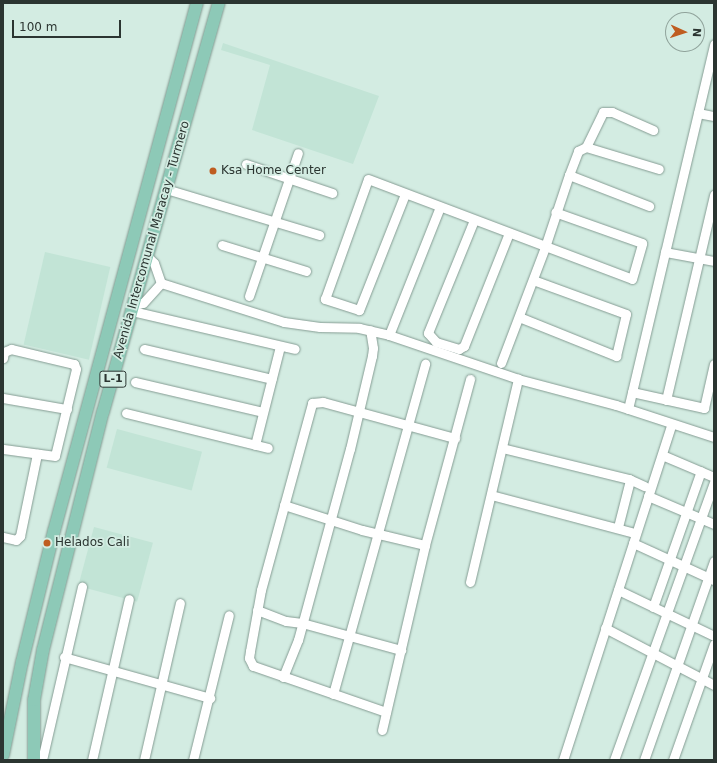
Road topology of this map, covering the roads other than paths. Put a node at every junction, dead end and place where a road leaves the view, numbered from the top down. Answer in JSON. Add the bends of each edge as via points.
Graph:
{"nodes":[{"id":1,"x":197,"y":3,"type":"edge"},
{"id":2,"x":219,"y":3,"type":"edge"},
{"id":3,"x":714,"y":44,"type":"edge"},
{"id":4,"x":698,"y":113,"type":"junction"},
{"id":5,"x":714,"y":116,"type":"edge"},
{"id":6,"x":653,"y":130,"type":"dead end"},
{"id":7,"x":586,"y":147,"type":"junction"},
{"id":8,"x":298,"y":153,"type":"dead end"},
{"id":9,"x":246,"y":164,"type":"dead end"},
{"id":10,"x":659,"y":169,"type":"dead end"},
{"id":11,"x":569,"y":175,"type":"junction"},
{"id":12,"x":289,"y":180,"type":"junction"},
{"id":13,"x":166,"y":189,"type":"junction"},
{"id":14,"x":332,"y":193,"type":"dead end"},
{"id":15,"x":405,"y":194,"type":"junction"},
{"id":16,"x":714,"y":194,"type":"edge"},
{"id":17,"x":649,"y":206,"type":"dead end"},
{"id":18,"x":440,"y":207,"type":"junction"},
{"id":19,"x":555,"y":212,"type":"junction"},
{"id":20,"x":275,"y":220,"type":"junction"},
{"id":21,"x":474,"y":220,"type":"junction"},
{"id":22,"x":509,"y":233,"type":"junction"},
{"id":23,"x":320,"y":235,"type":"dead end"},
{"id":24,"x":222,"y":245,"type":"dead end"},
{"id":25,"x":546,"y":247,"type":"junction"},
{"id":26,"x":665,"y":252,"type":"junction"},
{"id":27,"x":148,"y":257,"type":"junction"},
{"id":28,"x":262,"y":258,"type":"junction"},
{"id":29,"x":699,"y":258,"type":"junction"},
{"id":30,"x":714,"y":261,"type":"edge"},
{"id":31,"x":306,"y":271,"type":"dead end"},
{"id":32,"x":533,"y":280,"type":"junction"},
{"id":33,"x":161,"y":283,"type":"junction"},
{"id":34,"x":249,"y":296,"type":"dead end"},
{"id":35,"x":133,"y":308,"type":"junction"},
{"id":36,"x":519,"y":317,"type":"junction"},
{"id":37,"x":370,"y":330,"type":"junction"},
{"id":38,"x":389,"y":335,"type":"junction"},
{"id":39,"x":280,"y":346,"type":"junction"},
{"id":40,"x":144,"y":349,"type":"dead end"},
{"id":41,"x":295,"y":350,"type":"dead end"},
{"id":42,"x":3,"y":358,"type":"edge"},
{"id":43,"x":425,"y":364,"type":"dead end"},
{"id":44,"x":501,"y":364,"type":"dead end"},
{"id":45,"x":714,"y":364,"type":"edge"},
{"id":46,"x":518,"y":378,"type":"junction"},
{"id":47,"x":272,"y":379,"type":"junction"},
{"id":48,"x":470,"y":379,"type":"dead end"},
{"id":49,"x":135,"y":382,"type":"dead end"},
{"id":50,"x":632,"y":392,"type":"junction"},
{"id":51,"x":3,"y":398,"type":"edge"},
{"id":52,"x":666,"y":400,"type":"junction"},
{"id":53,"x":67,"y":409,"type":"junction"},
{"id":54,"x":628,"y":410,"type":"junction"},
{"id":55,"x":359,"y":411,"type":"junction"},
{"id":56,"x":263,"y":412,"type":"junction"},
{"id":57,"x":126,"y":413,"type":"dead end"},
{"id":58,"x":409,"y":425,"type":"junction"},
{"id":59,"x":671,"y":425,"type":"junction"},
{"id":60,"x":714,"y":437,"type":"edge"},
{"id":61,"x":455,"y":438,"type":"junction"},
{"id":62,"x":255,"y":445,"type":"junction"},
{"id":63,"x":268,"y":448,"type":"dead end"},
{"id":64,"x":502,"y":448,"type":"junction"},
{"id":65,"x":3,"y":449,"type":"edge"},
{"id":66,"x":37,"y":454,"type":"junction"},
{"id":67,"x":662,"y":455,"type":"junction"},
{"id":68,"x":701,"y":471,"type":"junction"},
{"id":69,"x":714,"y":477,"type":"edge"},
{"id":70,"x":630,"y":480,"type":"junction"},
{"id":71,"x":714,"y":482,"type":"edge"},
{"id":72,"x":644,"y":486,"type":"dead end"},
{"id":73,"x":491,"y":495,"type":"junction"},
{"id":74,"x":648,"y":496,"type":"junction"},
{"id":75,"x":284,"y":505,"type":"junction"},
{"id":76,"x":686,"y":512,"type":"junction"},
{"id":77,"x":330,"y":518,"type":"junction"},
{"id":78,"x":700,"y":518,"type":"junction"},
{"id":79,"x":714,"y":524,"type":"edge"},
{"id":80,"x":618,"y":527,"type":"junction"},
{"id":81,"x":630,"y":532,"type":"dead end"},
{"id":82,"x":380,"y":533,"type":"junction"},
{"id":83,"x":3,"y":537,"type":"edge"},
{"id":84,"x":633,"y":542,"type":"junction"},
{"id":85,"x":425,"y":544,"type":"junction"},
{"id":86,"x":670,"y":560,"type":"junction"},
{"id":87,"x":714,"y":561,"type":"edge"},
{"id":88,"x":684,"y":566,"type":"junction"},
{"id":89,"x":711,"y":579,"type":"edge"},
{"id":90,"x":470,"y":582,"type":"dead end"},
{"id":91,"x":82,"y":587,"type":"dead end"},
{"id":92,"x":618,"y":590,"type":"junction"},
{"id":93,"x":129,"y":600,"type":"dead end"},
{"id":94,"x":180,"y":604,"type":"dead end"},
{"id":95,"x":653,"y":606,"type":"junction"},
{"id":96,"x":256,"y":610,"type":"junction"},
{"id":97,"x":668,"y":614,"type":"junction"},
{"id":98,"x":229,"y":615,"type":"dead end"},
{"id":99,"x":302,"y":623,"type":"junction"},
{"id":100,"x":690,"y":626,"type":"junction"},
{"id":101,"x":605,"y":628,"type":"junction"},
{"id":102,"x":351,"y":635,"type":"junction"},
{"id":103,"x":714,"y":636,"type":"edge"},
{"id":104,"x":714,"y":644,"type":"edge"},
{"id":105,"x":401,"y":650,"type":"junction"},
{"id":106,"x":651,"y":651,"type":"junction"},
{"id":107,"x":64,"y":657,"type":"junction"},
{"id":108,"x":677,"y":665,"type":"junction"},
{"id":109,"x":112,"y":670,"type":"junction"},
{"id":110,"x":283,"y":677,"type":"junction"},
{"id":111,"x":702,"y":679,"type":"junction"},
{"id":112,"x":161,"y":682,"type":"junction"},
{"id":113,"x":714,"y":685,"type":"edge"},
{"id":114,"x":333,"y":694,"type":"junction"},
{"id":115,"x":210,"y":698,"type":"junction"},
{"id":116,"x":386,"y":712,"type":"junction"},
{"id":117,"x":382,"y":730,"type":"dead end"},
{"id":118,"x":3,"y":755,"type":"edge"},
{"id":119,"x":34,"y":760,"type":"edge"},
{"id":120,"x":42,"y":760,"type":"edge"},
{"id":121,"x":92,"y":760,"type":"edge"},
{"id":122,"x":144,"y":760,"type":"edge"},
{"id":123,"x":193,"y":760,"type":"edge"},
{"id":124,"x":563,"y":760,"type":"edge"},
{"id":125,"x":614,"y":760,"type":"edge"},
{"id":126,"x":644,"y":760,"type":"edge"},
{"id":127,"x":673,"y":760,"type":"edge"}],
"edges":[{"from":1,"to":118,"type":"main road","name":"Avenida Intercomunal Maracay - Turmero","number":"L-1","via":[[52,539],[22,662]]},
{"from":2,"to":13,"type":"main road","name":"Avenida Intercomunal Maracay - Turmero","number":"L-1"},
{"from":3,"to":4,"type":"street"},
{"from":4,"to":5,"type":"street"},
{"from":4,"to":26,"type":"street"},
{"from":6,"to":7,"type":"street","via":[[612,112],[603,112]]},
{"from":7,"to":10,"type":"street"},
{"from":7,"to":11,"type":"street","via":[[578,151]]},
{"from":8,"to":12,"type":"street"},
{"from":9,"to":12,"type":"street"},
{"from":11,"to":17,"type":"street"},
{"from":11,"to":19,"type":"street"},
{"from":12,"to":14,"type":"street"},
{"from":12,"to":20,"type":"street"},
{"from":13,"to":20,"type":"street"},
{"from":13,"to":27,"type":"main road","name":"Avenida Intercomunal Maracay - Turmero","number":"L-1"},
{"from":15,"to":15,"type":"street","via":[[368,179],[325,299],[359,310]]},
{"from":15,"to":18,"type":"street"},
{"from":16,"to":29,"type":"street"},
{"from":18,"to":21,"type":"street"},
{"from":18,"to":38,"type":"street"},
{"from":19,"to":25,"type":"street"},
{"from":19,"to":25,"type":"street","via":[[642,243],[632,279]]},
{"from":20,"to":23,"type":"street"},
{"from":20,"to":28,"type":"street"},
{"from":21,"to":22,"type":"street"},
{"from":21,"to":22,"type":"street","via":[[428,333],[436,342],[459,349],[464,346]]},
{"from":22,"to":25,"type":"street"},
{"from":24,"to":28,"type":"street"},
{"from":25,"to":32,"type":"street"},
{"from":26,"to":29,"type":"street"},
{"from":26,"to":50,"type":"street"},
{"from":27,"to":33,"type":"street","via":[[156,267]]},
{"from":27,"to":35,"type":"main road","name":"Avenida Intercomunal Maracay - Turmero","number":"L-1"},
{"from":28,"to":31,"type":"street"},
{"from":28,"to":34,"type":"street"},
{"from":29,"to":30,"type":"street"},
{"from":29,"to":52,"type":"street"},
{"from":32,"to":36,"type":"street"},
{"from":32,"to":36,"type":"street","via":[[626,314],[616,356]]},
{"from":33,"to":35,"type":"street","via":[[143,303]]},
{"from":33,"to":37,"type":"street","via":[[284,322]]},
{"from":35,"to":39,"type":"street"},
{"from":35,"to":119,"type":"main road","name":"Avenida Intercomunal Maracay - Turmero","number":"L-1","via":[[103,412],[43,650],[34,700]]},
{"from":36,"to":44,"type":"street"},
{"from":37,"to":38,"type":"street"},
{"from":37,"to":55,"type":"street","via":[[373,348]]},
{"from":38,"to":46,"type":"street"},
{"from":39,"to":41,"type":"street"},
{"from":39,"to":47,"type":"street"},
{"from":40,"to":47,"type":"street"},
{"from":42,"to":53,"type":"street","via":[[4,352],[11,349],[74,364],[76,369]]},
{"from":43,"to":58,"type":"street"},
{"from":45,"to":52,"type":"street","via":[[704,408]]},
{"from":46,"to":54,"type":"street"},
{"from":46,"to":64,"type":"street"},
{"from":47,"to":56,"type":"street"},
{"from":48,"to":61,"type":"street"},
{"from":49,"to":56,"type":"street"},
{"from":50,"to":52,"type":"street"},
{"from":50,"to":54,"type":"street"},
{"from":51,"to":53,"type":"street"},
{"from":53,"to":66,"type":"street","via":[[55,456]]},
{"from":54,"to":59,"type":"street"},
{"from":55,"to":58,"type":"street"},
{"from":55,"to":75,"type":"street","via":[[318,401],[312,404]]},
{"from":55,"to":77,"type":"street"},
{"from":56,"to":62,"type":"street"},
{"from":57,"to":62,"type":"street"},
{"from":58,"to":61,"type":"street"},
{"from":58,"to":82,"type":"street"},
{"from":59,"to":60,"type":"street"},
{"from":59,"to":67,"type":"street"},
{"from":61,"to":85,"type":"street"},
{"from":62,"to":63,"type":"street"},
{"from":64,"to":70,"type":"street"},
{"from":64,"to":73,"type":"street"},
{"from":65,"to":66,"type":"street"},
{"from":66,"to":83,"type":"street","via":[[20,536],[16,540]]},
{"from":67,"to":68,"type":"street"},
{"from":67,"to":74,"type":"street"},
{"from":68,"to":69,"type":"street"},
{"from":68,"to":76,"type":"street"},
{"from":70,"to":72,"type":"street"},
{"from":70,"to":80,"type":"street"},
{"from":71,"to":78,"type":"street"},
{"from":73,"to":80,"type":"street"},
{"from":73,"to":90,"type":"street"},
{"from":74,"to":76,"type":"street"},
{"from":74,"to":84,"type":"street"},
{"from":75,"to":77,"type":"street"},
{"from":75,"to":96,"type":"street"},
{"from":76,"to":78,"type":"street"},
{"from":76,"to":86,"type":"street"},
{"from":77,"to":82,"type":"street"},
{"from":77,"to":99,"type":"street"},
{"from":78,"to":79,"type":"street"},
{"from":78,"to":88,"type":"street"},
{"from":80,"to":81,"type":"street"},
{"from":82,"to":85,"type":"street"},
{"from":82,"to":102,"type":"street"},
{"from":84,"to":86,"type":"street"},
{"from":84,"to":92,"type":"street"},
{"from":85,"to":105,"type":"street"},
{"from":86,"to":88,"type":"street"},
{"from":86,"to":95,"type":"street"},
{"from":87,"to":89,"type":"street"},
{"from":88,"to":89,"type":"street"},
{"from":88,"to":97,"type":"street"},
{"from":89,"to":100,"type":"street"},
{"from":91,"to":107,"type":"street"},
{"from":92,"to":95,"type":"street"},
{"from":92,"to":101,"type":"street"},
{"from":93,"to":109,"type":"street"},
{"from":94,"to":112,"type":"street"},
{"from":95,"to":97,"type":"street"},
{"from":96,"to":99,"type":"street","via":[[286,621]]},
{"from":96,"to":110,"type":"street","via":[[250,651],[251,663],[264,671]]},
{"from":97,"to":100,"type":"street"},
{"from":97,"to":106,"type":"street"},
{"from":98,"to":115,"type":"street"},
{"from":99,"to":102,"type":"street"},
{"from":99,"to":110,"type":"street"},
{"from":100,"to":103,"type":"street"},
{"from":100,"to":108,"type":"street"},
{"from":101,"to":106,"type":"street"},
{"from":101,"to":124,"type":"street"},
{"from":102,"to":105,"type":"street"},
{"from":102,"to":114,"type":"street"},
{"from":104,"to":111,"type":"street"},
{"from":105,"to":116,"type":"street"},
{"from":106,"to":108,"type":"street"},
{"from":106,"to":125,"type":"street"},
{"from":107,"to":109,"type":"street"},
{"from":107,"to":120,"type":"street"},
{"from":108,"to":111,"type":"street"},
{"from":108,"to":126,"type":"street"},
{"from":109,"to":112,"type":"street"},
{"from":109,"to":121,"type":"street"},
{"from":110,"to":114,"type":"street"},
{"from":111,"to":113,"type":"street"},
{"from":111,"to":127,"type":"street"},
{"from":112,"to":115,"type":"street"},
{"from":112,"to":122,"type":"street"},
{"from":114,"to":116,"type":"street"},
{"from":115,"to":123,"type":"street"},
{"from":116,"to":117,"type":"street"}]}
